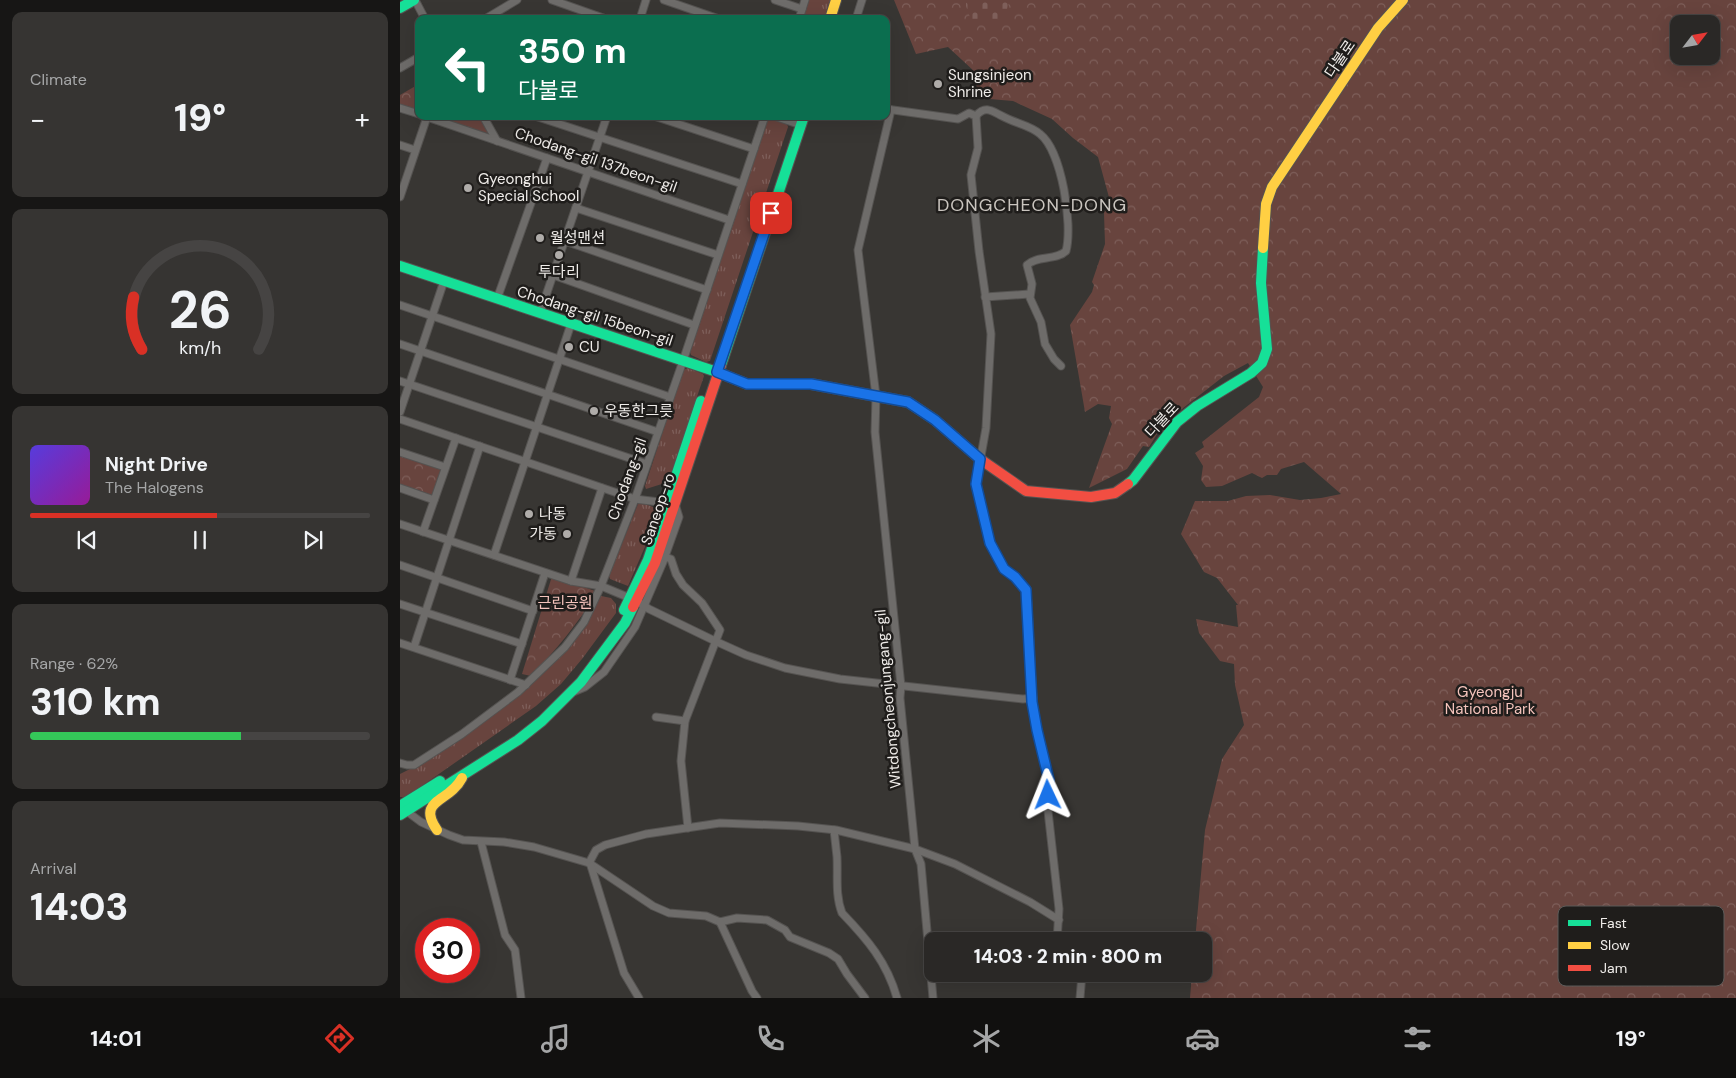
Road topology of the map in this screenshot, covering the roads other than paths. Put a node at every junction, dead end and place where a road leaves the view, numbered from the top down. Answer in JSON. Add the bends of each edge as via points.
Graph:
{"nodes":[{"id":1,"x":414,"y":0,"type":"edge"},
{"id":2,"x":517,"y":0,"type":"edge"},
{"id":3,"x":552,"y":0,"type":"edge"},
{"id":4,"x":646,"y":0,"type":"edge"},
{"id":5,"x":664,"y":0,"type":"edge"},
{"id":6,"x":775,"y":0,"type":"edge"},
{"id":7,"x":805,"y":0,"type":"edge"},
{"id":8,"x":836,"y":0,"type":"edge"},
{"id":9,"x":842,"y":0,"type":"edge"},
{"id":10,"x":862,"y":0,"type":"edge"},
{"id":11,"x":1402,"y":0,"type":"edge"},
{"id":12,"x":400,"y":8,"type":"edge"},
{"id":13,"x":802,"y":9,"type":"junction"},
{"id":14,"x":423,"y":15,"type":"edge"},
{"id":15,"x":493,"y":15,"type":"edge"},
{"id":16,"x":595,"y":15,"type":"edge"},
{"id":17,"x":641,"y":15,"type":"edge"},
{"id":18,"x":707,"y":15,"type":"edge"},
{"id":19,"x":800,"y":15,"type":"edge"},
{"id":20,"x":831,"y":15,"type":"edge"},
{"id":21,"x":837,"y":15,"type":"edge"},
{"id":22,"x":857,"y":15,"type":"edge"},
{"id":23,"x":415,"y":59,"type":"edge"},
{"id":24,"x":400,"y":68,"type":"edge"},
{"id":25,"x":400,"y":108,"type":"edge"},
{"id":26,"x":890,"y":109,"type":"edge"},
{"id":27,"x":415,"y":113,"type":"edge"},
{"id":28,"x":976,"y":116,"type":"junction"},
{"id":29,"x":424,"y":120,"type":"edge"},
{"id":30,"x":434,"y":120,"type":"edge"},
{"id":31,"x":484,"y":120,"type":"edge"},
{"id":32,"x":547,"y":120,"type":"edge"},
{"id":33,"x":605,"y":120,"type":"edge"},
{"id":34,"x":666,"y":120,"type":"edge"},
{"id":35,"x":764,"y":120,"type":"edge"},
{"id":36,"x":799,"y":120,"type":"edge"},
{"id":37,"x":886,"y":120,"type":"edge"},
{"id":38,"x":599,"y":138,"type":"junction"},
{"id":39,"x":497,"y":141,"type":"junction"},
{"id":40,"x":400,"y":145,"type":"edge"},
{"id":41,"x":754,"y":149,"type":"junction"},
{"id":42,"x":416,"y":150,"type":"junction"},
{"id":43,"x":547,"y":158,"type":"junction"},
{"id":44,"x":588,"y":171,"type":"junction"},
{"id":45,"x":742,"y":184,"type":"junction"},
{"id":46,"x":400,"y":197,"type":"edge"},
{"id":47,"x":576,"y":208,"type":"junction"},
{"id":48,"x":729,"y":220,"type":"junction"},
{"id":49,"x":564,"y":241,"type":"junction"},
{"id":50,"x":718,"y":255,"type":"junction"},
{"id":51,"x":400,"y":266,"type":"edge"},
{"id":52,"x":553,"y":275,"type":"junction"},
{"id":53,"x":444,"y":281,"type":"junction"},
{"id":54,"x":707,"y":290,"type":"junction"},
{"id":55,"x":1030,"y":294,"type":"junction"},
{"id":56,"x":985,"y":297,"type":"junction"},
{"id":57,"x":497,"y":299,"type":"junction"},
{"id":58,"x":400,"y":306,"type":"edge"},
{"id":59,"x":540,"y":313,"type":"junction"},
{"id":60,"x":433,"y":316,"type":"junction"},
{"id":61,"x":571,"y":324,"type":"junction"},
{"id":62,"x":694,"y":325,"type":"junction"},
{"id":63,"x":400,"y":344,"type":"edge"},
{"id":64,"x":420,"y":351,"type":"junction"},
{"id":65,"x":560,"y":359,"type":"junction"},
{"id":66,"x":683,"y":361,"type":"junction"},
{"id":67,"x":1061,"y":366,"type":"dead end"},
{"id":68,"x":714,"y":371,"type":"junction"},
{"id":69,"x":400,"y":381,"type":"edge"},
{"id":70,"x":409,"y":384,"type":"junction"},
{"id":71,"x":548,"y":394,"type":"junction"},
{"id":72,"x":876,"y":396,"type":"junction"},
{"id":73,"x":670,"y":397,"type":"junction"},
{"id":74,"x":400,"y":412,"type":"edge"},
{"id":75,"x":400,"y":419,"type":"edge"},
{"id":76,"x":537,"y":427,"type":"junction"},
{"id":77,"x":658,"y":432,"type":"junction"},
{"id":78,"x":456,"y":438,"type":"junction"},
{"id":79,"x":480,"y":446,"type":"junction"},
{"id":80,"x":400,"y":452,"type":"edge"},
{"id":81,"x":980,"y":459,"type":"junction"},
{"id":82,"x":525,"y":462,"type":"junction"},
{"id":83,"x":647,"y":464,"type":"junction"},
{"id":84,"x":445,"y":467,"type":"junction"},
{"id":85,"x":400,"y":488,"type":"edge"},
{"id":86,"x":602,"y":488,"type":"junction"},
{"id":87,"x":635,"y":499,"type":"junction"},
{"id":88,"x":434,"y":500,"type":"junction"},
{"id":89,"x":672,"y":504,"type":"junction"},
{"id":90,"x":400,"y":524,"type":"edge"},
{"id":91,"x":423,"y":532,"type":"junction"},
{"id":92,"x":449,"y":540,"type":"junction"},
{"id":93,"x":494,"y":556,"type":"junction"},
{"id":94,"x":665,"y":557,"type":"junction"},
{"id":95,"x":400,"y":564,"type":"edge"},
{"id":96,"x":546,"y":572,"type":"junction"},
{"id":97,"x":437,"y":577,"type":"junction"},
{"id":98,"x":571,"y":581,"type":"junction"},
{"id":99,"x":601,"y":586,"type":"junction"},
{"id":100,"x":638,"y":602,"type":"junction"},
{"id":101,"x":400,"y":604,"type":"edge"},
{"id":102,"x":533,"y":611,"type":"junction"},
{"id":103,"x":425,"y":612,"type":"junction"},
{"id":104,"x":715,"y":642,"type":"junction"},
{"id":105,"x":400,"y":643,"type":"edge"},
{"id":106,"x":522,"y":644,"type":"junction"},
{"id":107,"x":414,"y":647,"type":"junction"},
{"id":108,"x":510,"y":680,"type":"junction"},
{"id":109,"x":526,"y":685,"type":"junction"},
{"id":110,"x":901,"y":686,"type":"junction"},
{"id":111,"x":1033,"y":698,"type":"junction"},
{"id":112,"x":656,"y":717,"type":"dead end"},
{"id":113,"x":685,"y":721,"type":"junction"},
{"id":114,"x":400,"y":763,"type":"edge"},
{"id":115,"x":466,"y":774,"type":"junction"},
{"id":116,"x":402,"y":809,"type":"edge"},
{"id":117,"x":688,"y":828,"type":"junction"},
{"id":118,"x":437,"y":830,"type":"junction"},
{"id":119,"x":834,"y":830,"type":"junction"},
{"id":120,"x":481,"y":842,"type":"junction"},
{"id":121,"x":915,"y":849,"type":"junction"},
{"id":122,"x":590,"y":864,"type":"junction"},
{"id":123,"x":1059,"y":920,"type":"junction"},
{"id":124,"x":720,"y":922,"type":"junction"},
{"id":125,"x":1058,"y":932,"type":"edge"},
{"id":126,"x":1081,"y":982,"type":"edge"},
{"id":127,"x":521,"y":998,"type":"edge"},
{"id":128,"x":638,"y":998,"type":"edge"},
{"id":129,"x":757,"y":998,"type":"edge"},
{"id":130,"x":866,"y":998,"type":"edge"},
{"id":131,"x":897,"y":998,"type":"edge"},
{"id":132,"x":933,"y":998,"type":"edge"},
{"id":133,"x":1080,"y":998,"type":"edge"}],
"edges":[{"from":1,"to":12,"type":"street"},
{"from":1,"to":14,"type":"street"},
{"from":2,"to":15,"type":"street"},
{"from":3,"to":16,"type":"street"},
{"from":4,"to":17,"type":"street"},
{"from":5,"to":18,"type":"street"},
{"from":6,"to":13,"type":"street"},
{"from":7,"to":13,"type":"street"},
{"from":8,"to":20,"type":"street"},
{"from":9,"to":21,"type":"street"},
{"from":10,"to":22,"type":"street"},
{"from":11,"to":81,"type":"street","name":"다불로","via":[[1378,28],[1272,187],[1266,204],[1261,283],[1267,349],[1262,363],[1252,374],[1197,406],[1177,422],[1133,480],[1115,493],[1091,498],[1026,491]]},
{"from":13,"to":19,"type":"street"},
{"from":23,"to":24,"type":"street"},
{"from":25,"to":27,"type":"street"},
{"from":26,"to":28,"type":"street","via":[[958,119],[969,113]]},
{"from":28,"to":55,"type":"street","via":[[988,109],[1039,132],[1048,142],[1060,168],[1066,209],[1066,250],[1060,256],[1027,263],[1032,284]]},
{"from":28,"to":56,"type":"street","via":[[978,148],[971,175]]},
{"from":29,"to":42,"type":"street"},
{"from":30,"to":39,"type":"street","name":"Chodang-gil 137beon-gil"},
{"from":31,"to":39,"type":"street"},
{"from":32,"to":38,"type":"street"},
{"from":33,"to":38,"type":"street"},
{"from":34,"to":41,"type":"street"},
{"from":35,"to":41,"type":"street","name":"Chodang-gil"},
{"from":36,"to":68,"type":"street","name":"Saneop-ro"},
{"from":37,"to":72,"type":"street","name":"Witdongcheonjungang-gil","via":[[858,250]]},
{"from":38,"to":44,"type":"street"},
{"from":38,"to":45,"type":"street"},
{"from":39,"to":43,"type":"street","name":"Chodang-gil 137beon-gil"},
{"from":40,"to":42,"type":"street"},
{"from":41,"to":45,"type":"street","name":"Chodang-gil"},
{"from":42,"to":46,"type":"street"},
{"from":43,"to":44,"type":"street","name":"Chodang-gil 137beon-gil"},
{"from":43,"to":57,"type":"street","name":"Chodang-gil 15beon-gil"},
{"from":44,"to":47,"type":"street"},
{"from":44,"to":48,"type":"street","name":"Chodang-gil 137beon-gil"},
{"from":45,"to":48,"type":"street","name":"Chodang-gil"},
{"from":47,"to":49,"type":"street"},
{"from":47,"to":50,"type":"street"},
{"from":48,"to":50,"type":"street","name":"Chodang-gil"},
{"from":49,"to":52,"type":"street"},
{"from":49,"to":54,"type":"street"},
{"from":50,"to":54,"type":"street","name":"Chodang-gil"},
{"from":51,"to":53,"type":"street","name":"Chodang-gil 15beon-gil"},
{"from":52,"to":59,"type":"street"},
{"from":52,"to":62,"type":"street"},
{"from":53,"to":57,"type":"street","name":"Chodang-gil 15beon-gil"},
{"from":53,"to":60,"type":"street"},
{"from":54,"to":62,"type":"street","name":"Chodang-gil"},
{"from":55,"to":56,"type":"street"},
{"from":55,"to":67,"type":"street","via":[[1041,322],[1044,344]]},
{"from":56,"to":81,"type":"street","via":[[990,334],[986,428]]},
{"from":57,"to":59,"type":"street","name":"Chodang-gil 15beon-gil"},
{"from":58,"to":60,"type":"street"},
{"from":59,"to":61,"type":"street","name":"Chodang-gil 15beon-gil"},
{"from":60,"to":64,"type":"street"},
{"from":60,"to":65,"type":"street"},
{"from":61,"to":65,"type":"street"},
{"from":61,"to":66,"type":"street","name":"Chodang-gil 15beon-gil"},
{"from":62,"to":66,"type":"street","name":"Chodang-gil"},
{"from":63,"to":64,"type":"street"},
{"from":64,"to":70,"type":"street"},
{"from":64,"to":71,"type":"street"},
{"from":65,"to":71,"type":"street"},
{"from":65,"to":73,"type":"street"},
{"from":66,"to":68,"type":"street","name":"Chodang-gil 15beon-gil"},
{"from":66,"to":73,"type":"street","name":"Chodang-gil"},
{"from":68,"to":72,"type":"street","name":"다불로","via":[[747,384],[811,384]]},
{"from":68,"to":89,"type":"street","name":"Saneop-ro"},
{"from":69,"to":70,"type":"street"},
{"from":70,"to":74,"type":"street"},
{"from":70,"to":76,"type":"street"},
{"from":71,"to":76,"type":"street"},
{"from":71,"to":77,"type":"street"},
{"from":72,"to":81,"type":"street","name":"다불로","via":[[908,402],[935,420]]},
{"from":72,"to":110,"type":"street","name":"Witdongcheonjungang-gil","via":[[875,432]]},
{"from":73,"to":77,"type":"street","name":"Chodang-gil"},
{"from":75,"to":78,"type":"street"},
{"from":76,"to":82,"type":"street"},
{"from":76,"to":83,"type":"street"},
{"from":77,"to":83,"type":"street","name":"Chodang-gil"},
{"from":78,"to":79,"type":"street"},
{"from":78,"to":84,"type":"street"},
{"from":79,"to":82,"type":"street"},
{"from":79,"to":92,"type":"street"},
{"from":80,"to":84,"type":"street"},
{"from":81,"to":111,"type":"street","via":[[976,484],[990,543],[1004,569],[1026,590]]},
{"from":82,"to":86,"type":"street"},
{"from":82,"to":93,"type":"street"},
{"from":83,"to":87,"type":"street","name":"Chodang-gil"},
{"from":84,"to":88,"type":"street"},
{"from":85,"to":88,"type":"street"},
{"from":86,"to":87,"type":"street"},
{"from":86,"to":98,"type":"street"},
{"from":87,"to":89,"type":"street"},
{"from":87,"to":99,"type":"street","name":"Chodang-gil"},
{"from":88,"to":91,"type":"street"},
{"from":89,"to":94,"type":"street","via":[[679,517]]},
{"from":89,"to":100,"type":"street","name":"Saneop-ro","via":[[655,563]]},
{"from":90,"to":91,"type":"street"},
{"from":91,"to":92,"type":"street"},
{"from":92,"to":93,"type":"street"},
{"from":92,"to":97,"type":"street"},
{"from":93,"to":96,"type":"street"},
{"from":94,"to":100,"type":"street"},
{"from":94,"to":104,"type":"street","via":[[671,559],[683,585],[702,603],[720,630]]},
{"from":95,"to":97,"type":"street"},
{"from":96,"to":98,"type":"street"},
{"from":96,"to":102,"type":"street"},
{"from":97,"to":102,"type":"street"},
{"from":97,"to":103,"type":"street"},
{"from":98,"to":99,"type":"street"},
{"from":99,"to":100,"type":"street"},
{"from":99,"to":109,"type":"street","name":"Chodang-gil","via":[[584,622],[565,647]]},
{"from":100,"to":104,"type":"street"},
{"from":100,"to":115,"type":"street","name":"Saneop-ro","via":[[612,642],[571,693],[518,740]]},
{"from":100,"to":116,"type":"street","name":"Saneop-ro","via":[[573,682],[534,719]]},
{"from":101,"to":103,"type":"street"},
{"from":102,"to":106,"type":"street"},
{"from":103,"to":106,"type":"street"},
{"from":103,"to":107,"type":"street"},
{"from":104,"to":110,"type":"street","via":[[785,668]]},
{"from":104,"to":113,"type":"street"},
{"from":105,"to":107,"type":"street"},
{"from":106,"to":108,"type":"street"},
{"from":107,"to":108,"type":"street"},
{"from":108,"to":109,"type":"street"},
{"from":109,"to":114,"type":"street","name":"Chodang-gil","via":[[462,734],[414,765]]},
{"from":110,"to":111,"type":"street"},
{"from":110,"to":121,"type":"street","name":"Witdongcheonjungang-gil"},
{"from":111,"to":123,"type":"street","via":[[1049,780],[1048,811]]},
{"from":112,"to":113,"type":"street"},
{"from":113,"to":117,"type":"street","via":[[681,761]]},
{"from":115,"to":116,"type":"street","name":"Saneop-ro"},
{"from":115,"to":118,"type":"street","via":[[454,790],[431,806],[429,819]]},
{"from":116,"to":118,"type":"street"},
{"from":117,"to":119,"type":"street","via":[[720,823]]},
{"from":117,"to":122,"type":"street","via":[[646,834],[605,845],[596,850]]},
{"from":118,"to":120,"type":"street","via":[[463,840]]},
{"from":119,"to":121,"type":"street"},
{"from":119,"to":131,"type":"street","via":[[839,906],[876,951]]},
{"from":120,"to":122,"type":"street","via":[[504,842],[534,848]]},
{"from":120,"to":127,"type":"street","via":[[505,934],[515,950]]},
{"from":121,"to":123,"type":"street","via":[[955,864]]},
{"from":121,"to":132,"type":"street","name":"Witdongcheonjungang-gil","via":[[920,864]]},
{"from":122,"to":124,"type":"street","via":[[653,906],[669,912],[706,916]]},
{"from":122,"to":128,"type":"street","via":[[624,973]]},
{"from":123,"to":125,"type":"street"},
{"from":124,"to":129,"type":"street"},
{"from":124,"to":130,"type":"street","via":[[737,918],[767,920],[778,925],[790,937],[838,959]]},
{"from":126,"to":133,"type":"street"}]}
